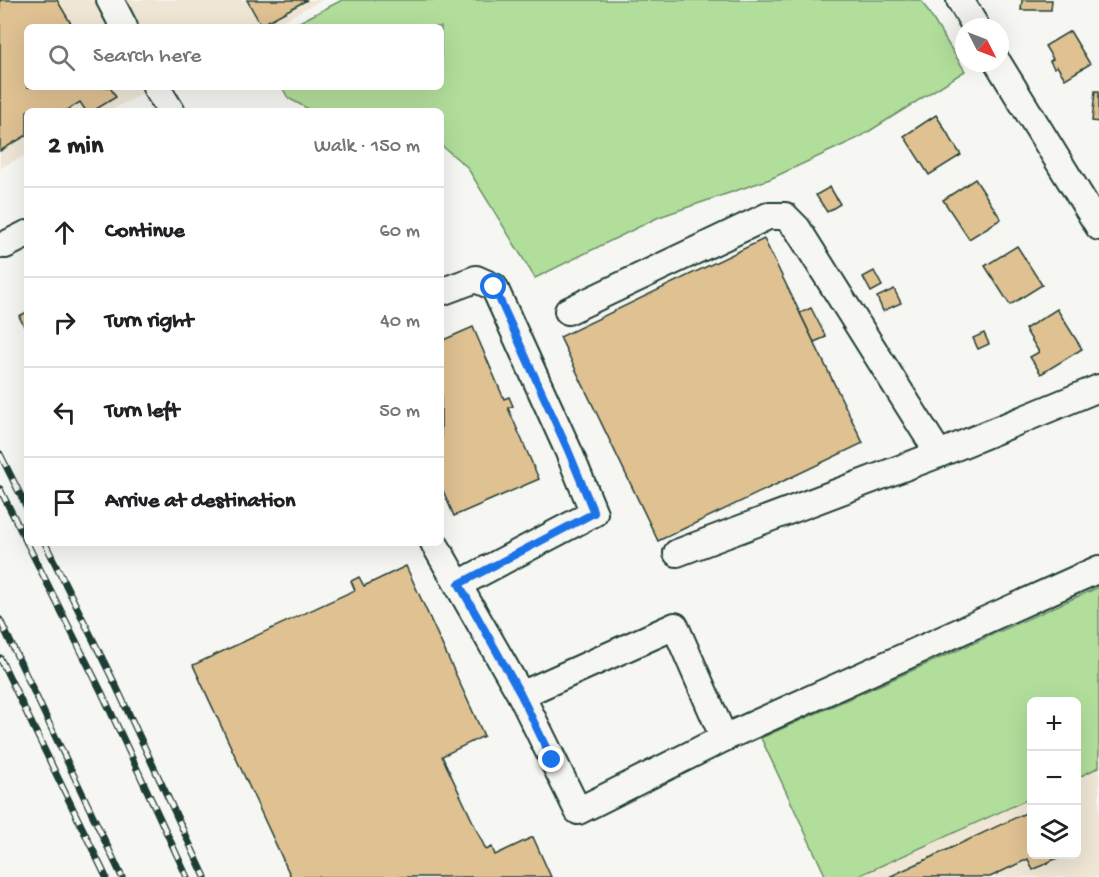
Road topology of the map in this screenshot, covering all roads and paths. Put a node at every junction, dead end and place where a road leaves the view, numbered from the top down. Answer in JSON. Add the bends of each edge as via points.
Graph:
{"nodes":[{"id":1,"x":110,"y":0,"type":"edge"},
{"id":2,"x":960,"y":0,"type":"edge"},
{"id":3,"x":971,"y":18,"type":"edge"},
{"id":4,"x":122,"y":24,"type":"edge"},
{"id":5,"x":1004,"y":72,"type":"edge"},
{"id":6,"x":158,"y":90,"type":"edge"},
{"id":7,"x":169,"y":108,"type":"edge"},
{"id":8,"x":1099,"y":226,"type":"edge"},
{"id":9,"x":444,"y":291,"type":"edge"},
{"id":10,"x":568,"y":311,"type":"dead end"},
{"id":11,"x":1099,"y":388,"type":"edge"},
{"id":12,"x":939,"y":454,"type":"junction"},
{"id":13,"x":436,"y":546,"type":"edge"},
{"id":14,"x":677,"y":553,"type":"dead end"},
{"id":15,"x":1099,"y":569,"type":"edge"},
{"id":16,"x":459,"y":584,"type":"junction"},
{"id":17,"x":521,"y":695,"type":"junction"},
{"id":18,"x":724,"y":738,"type":"junction"}],
"edges":[{"from":1,"to":4,"type":"street"},
{"from":2,"to":3,"type":"street"},
{"from":5,"to":8,"type":"street"},
{"from":6,"to":7,"type":"street"},
{"from":9,"to":16,"type":"street","via":[[476,279],[494,287],[594,513]]},
{"from":10,"to":12,"type":"street","via":[[768,216],[785,216],[797,228]]},
{"from":11,"to":12,"type":"street"},
{"from":12,"to":14,"type":"street"},
{"from":13,"to":16,"type":"street"},
{"from":15,"to":18,"type":"street"},
{"from":16,"to":17,"type":"street"},
{"from":17,"to":18,"type":"street","via":[[675,626]]},
{"from":17,"to":18,"type":"street","via":[[578,811]]}]}
